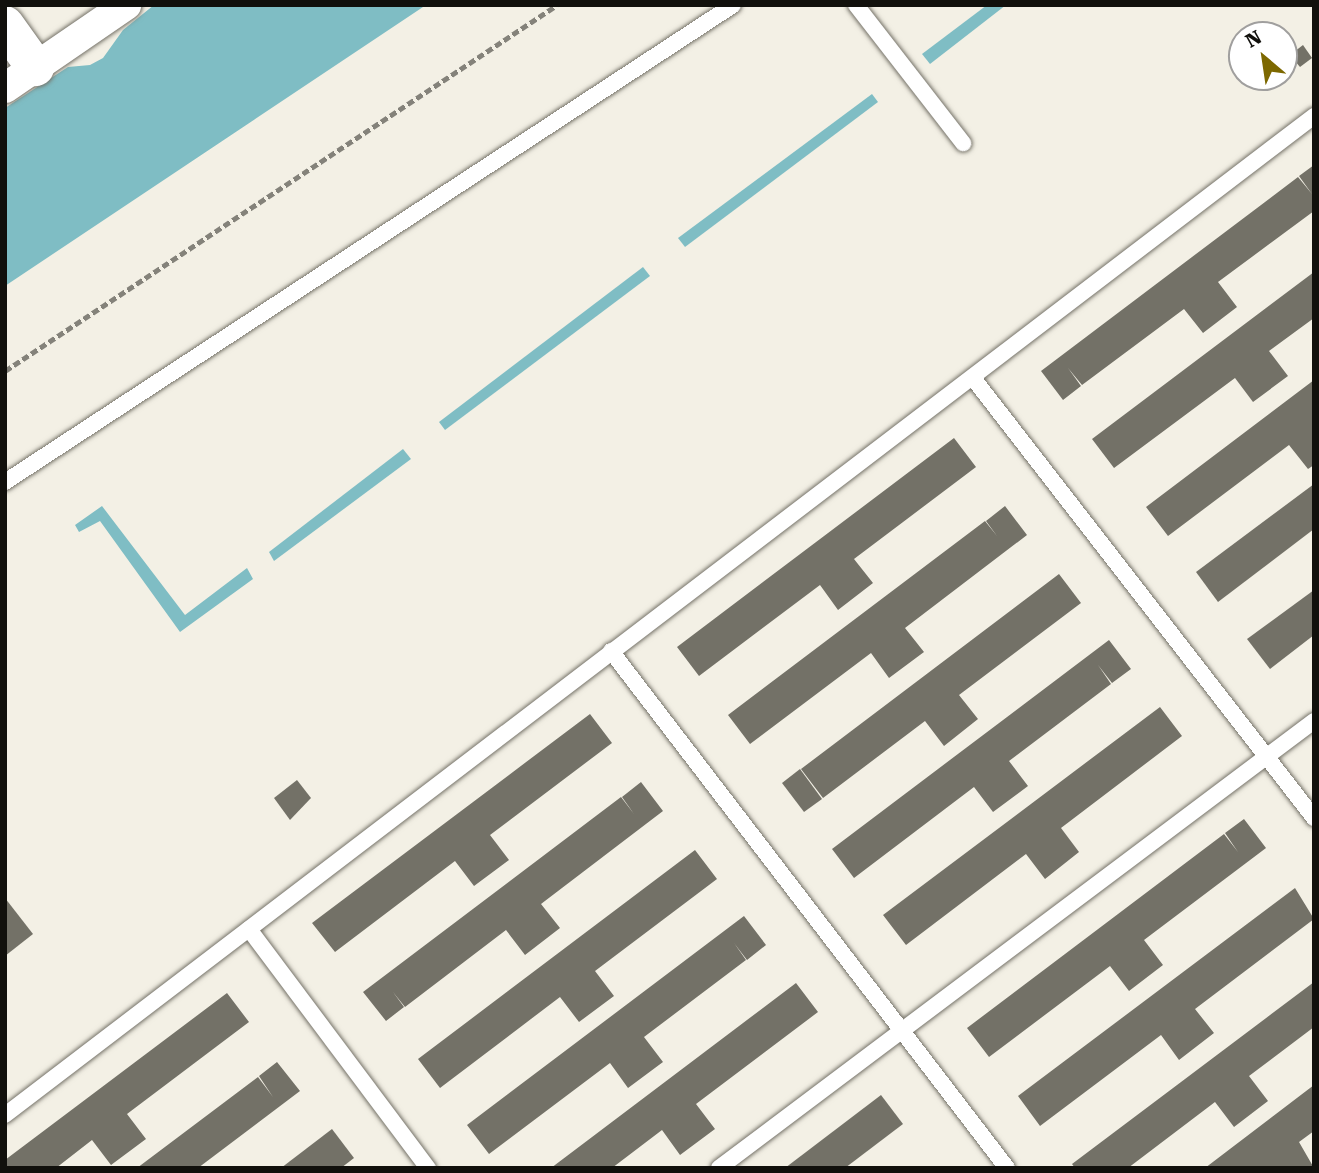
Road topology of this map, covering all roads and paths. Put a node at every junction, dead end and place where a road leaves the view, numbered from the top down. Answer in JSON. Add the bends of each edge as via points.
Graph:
{"nodes":[{"id":1,"x":126,"y":5,"type":"edge"},
{"id":2,"x":557,"y":5,"type":"edge"},
{"id":3,"x":733,"y":5,"type":"edge"},
{"id":4,"x":856,"y":5,"type":"edge"},
{"id":5,"x":5,"y":25,"type":"edge"},
{"id":6,"x":20,"y":78,"type":"edge"},
{"id":7,"x":1314,"y":116,"type":"edge"},
{"id":8,"x":963,"y":143,"type":"dead end"},
{"id":9,"x":5,"y":371,"type":"edge"},
{"id":10,"x":973,"y":378,"type":"junction"},
{"id":11,"x":5,"y":482,"type":"edge"},
{"id":12,"x":611,"y":652,"type":"junction"},
{"id":13,"x":1314,"y":720,"type":"edge"},
{"id":14,"x":1266,"y":755,"type":"junction"},
{"id":15,"x":1314,"y":818,"type":"edge"},
{"id":16,"x":249,"y":929,"type":"junction"},
{"id":17,"x":904,"y":1030,"type":"junction"},
{"id":18,"x":5,"y":1115,"type":"edge"},
{"id":19,"x":428,"y":1168,"type":"edge"},
{"id":20,"x":719,"y":1168,"type":"edge"},
{"id":21,"x":1007,"y":1168,"type":"edge"}],
"edges":[{"from":1,"to":6,"type":"street"},
{"from":2,"to":9,"type":"path"},
{"from":3,"to":11,"type":"lane"},
{"from":4,"to":8,"type":"lane"},
{"from":5,"to":6,"type":"street"},
{"from":7,"to":10,"type":"lane"},
{"from":10,"to":12,"type":"lane"},
{"from":10,"to":14,"type":"lane"},
{"from":12,"to":16,"type":"lane"},
{"from":12,"to":17,"type":"lane"},
{"from":13,"to":14,"type":"lane"},
{"from":14,"to":15,"type":"lane"},
{"from":14,"to":17,"type":"lane"},
{"from":16,"to":18,"type":"lane"},
{"from":16,"to":19,"type":"lane"},
{"from":17,"to":20,"type":"lane"},
{"from":17,"to":21,"type":"lane"}]}
